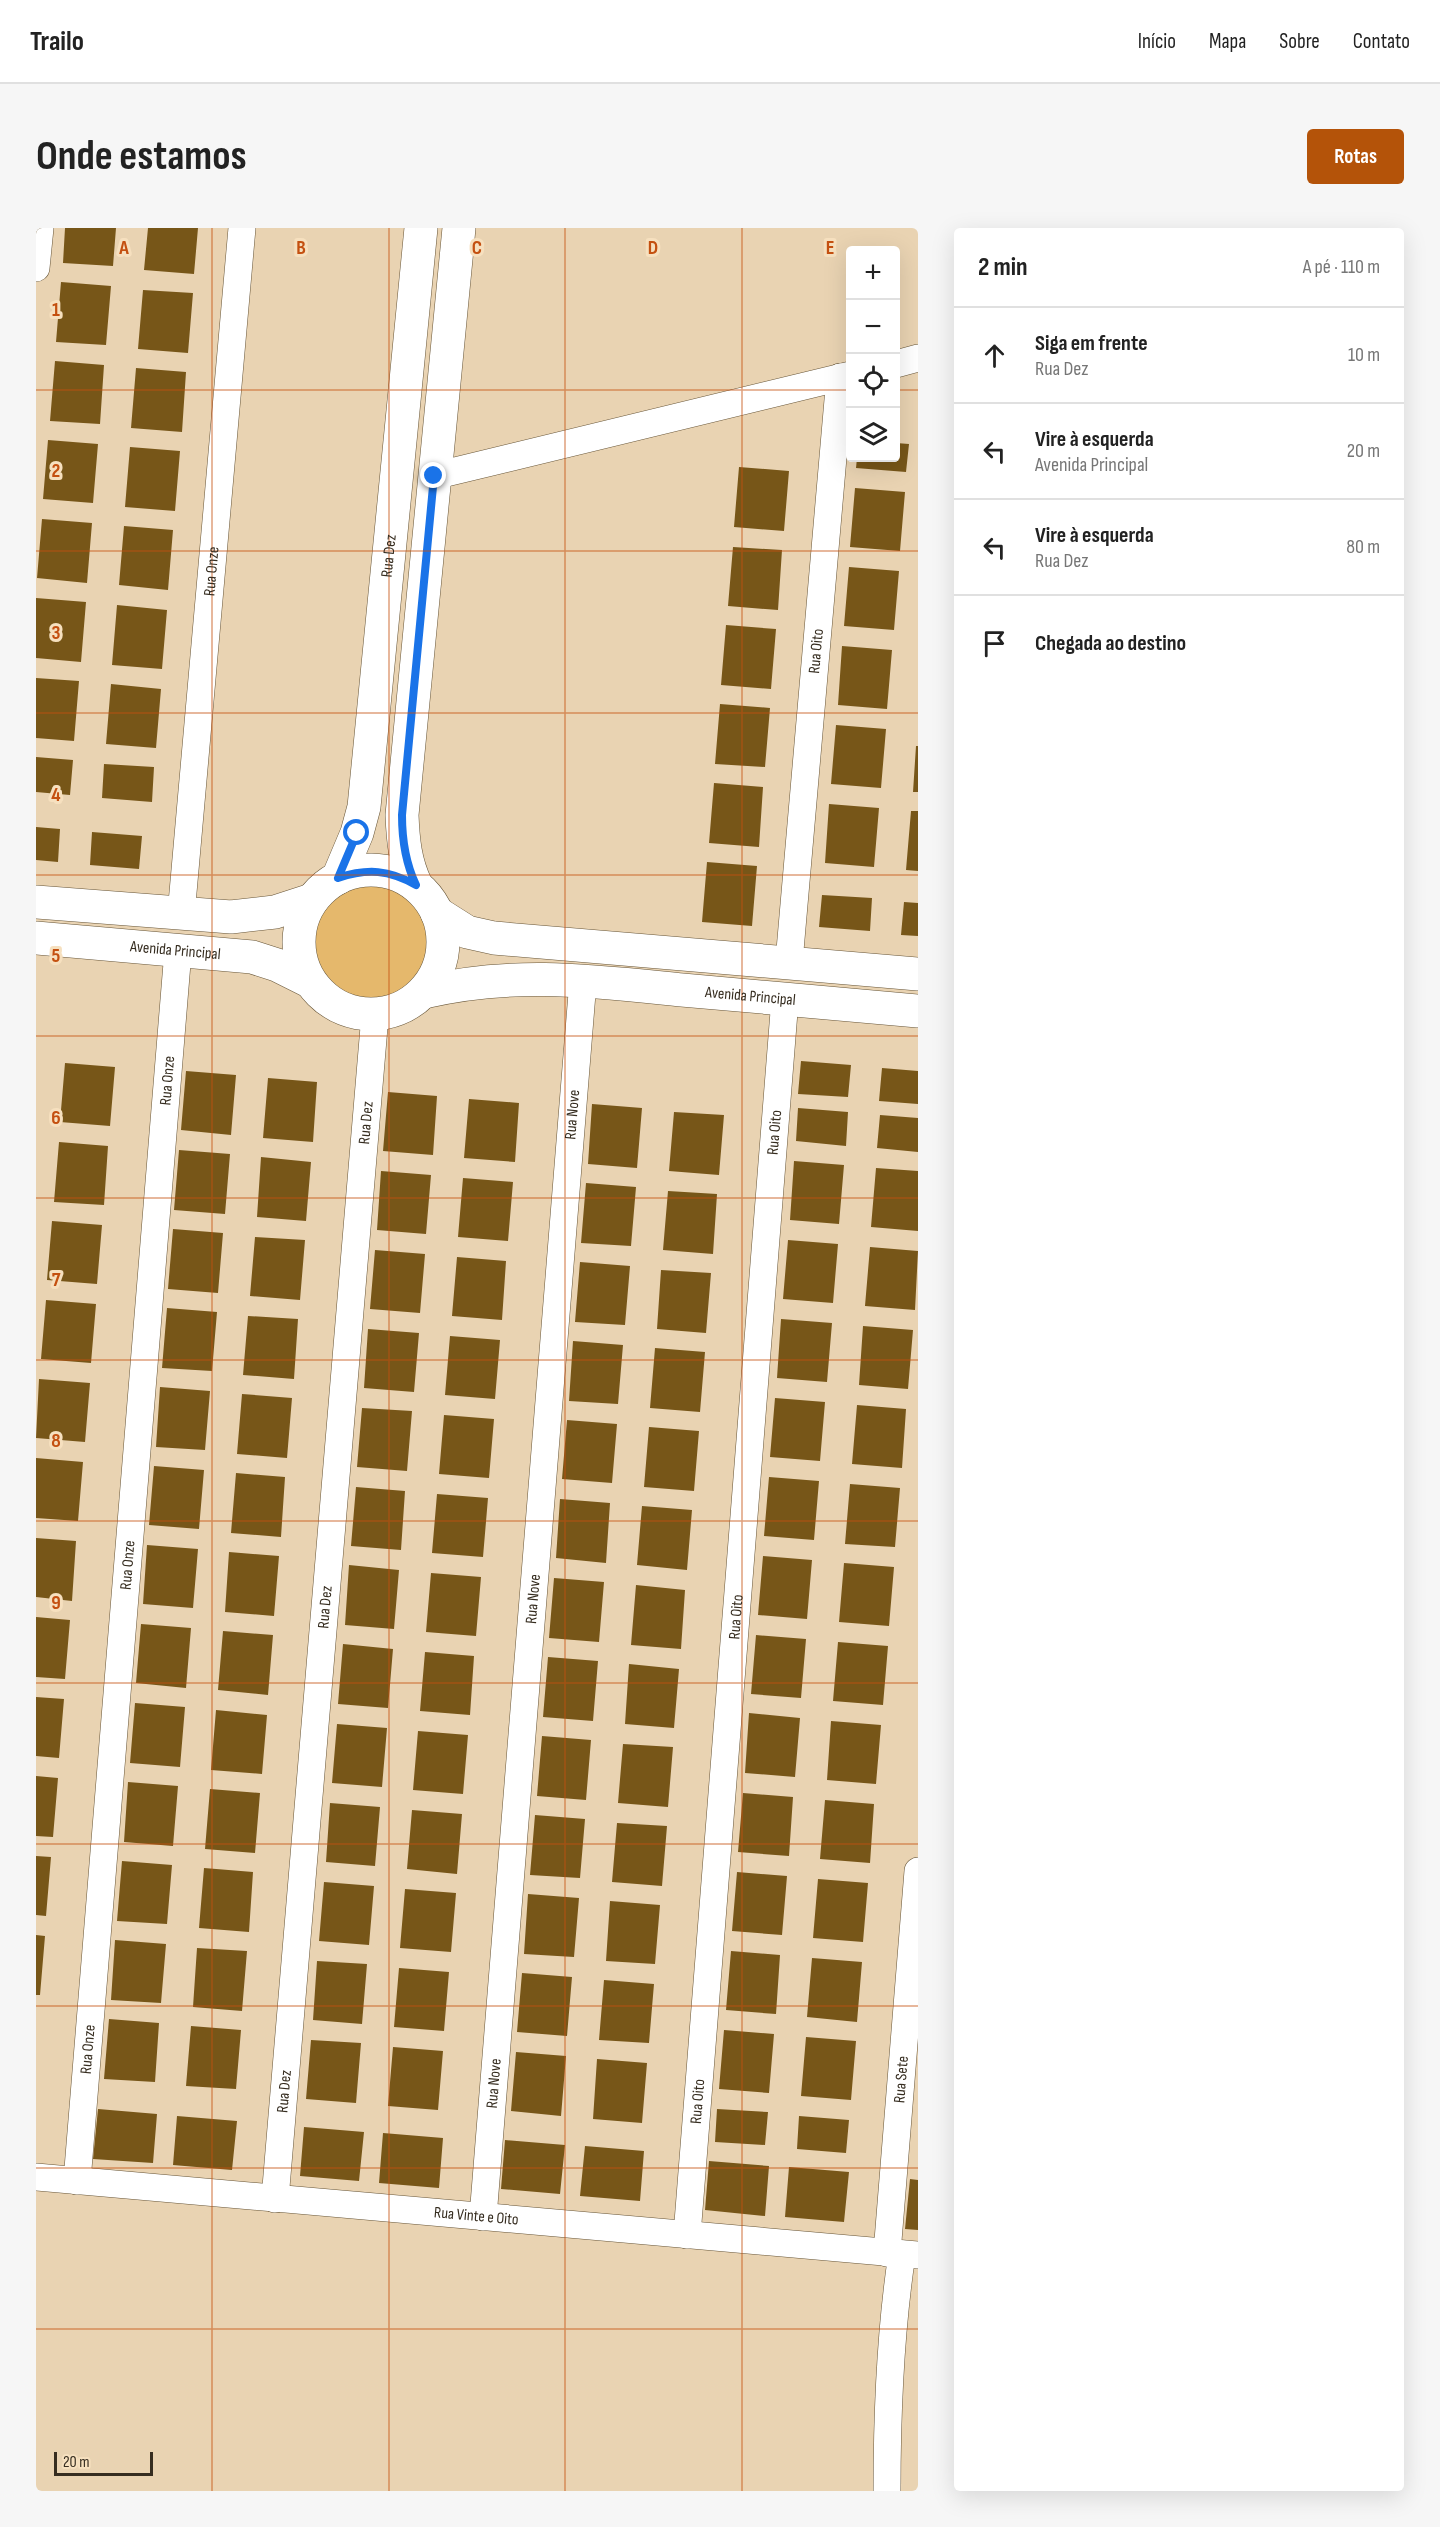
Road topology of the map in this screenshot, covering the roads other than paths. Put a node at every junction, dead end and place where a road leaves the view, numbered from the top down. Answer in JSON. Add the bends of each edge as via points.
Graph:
{"nodes":[{"id":1,"x":40,"y":228,"type":"edge"},
{"id":2,"x":242,"y":228,"type":"edge"},
{"id":3,"x":421,"y":228,"type":"edge"},
{"id":4,"x":459,"y":228,"type":"edge"},
{"id":5,"x":36,"y":268,"type":"edge"},
{"id":6,"x":918,"y":358,"type":"edge"},
{"id":7,"x":900,"y":363,"type":"edge"},
{"id":8,"x":845,"y":376,"type":"edge"},
{"id":9,"x":434,"y":476,"type":"junction"},
{"id":10,"x":338,"y":878,"type":"junction"},
{"id":11,"x":416,"y":885,"type":"junction"},
{"id":12,"x":312,"y":900,"type":"junction"},
{"id":13,"x":36,"y":902,"type":"edge"},
{"id":14,"x":437,"y":913,"type":"junction"},
{"id":15,"x":181,"y":915,"type":"junction"},
{"id":16,"x":36,"y":938,"type":"edge"},
{"id":17,"x":178,"y":951,"type":"junction"},
{"id":18,"x":789,"y":962,"type":"junction"},
{"id":19,"x":918,"y":974,"type":"edge"},
{"id":20,"x":309,"y":981,"type":"junction"},
{"id":21,"x":584,"y":981,"type":"junction"},
{"id":22,"x":424,"y":992,"type":"junction"},
{"id":23,"x":785,"y":999,"type":"junction"},
{"id":24,"x":918,"y":1011,"type":"edge"},
{"id":25,"x":375,"y":1015,"type":"junction"},
{"id":26,"x":918,"y":1871,"type":"edge"},
{"id":27,"x":36,"y":2177,"type":"edge"},
{"id":28,"x":77,"y":2181,"type":"junction"},
{"id":29,"x":275,"y":2199,"type":"junction"},
{"id":30,"x":483,"y":2217,"type":"junction"},
{"id":31,"x":687,"y":2235,"type":"junction"},
{"id":32,"x":902,"y":2254,"type":"edge"},
{"id":33,"x":887,"y":2491,"type":"edge"}],
"edges":[{"from":1,"to":5,"type":"street"},
{"from":2,"to":15,"type":"street","name":"Rua Onze"},
{"from":3,"to":10,"type":"street","name":"Rua Dez","via":[[364,807]]},
{"from":4,"to":9,"type":"street"},
{"from":6,"to":7,"type":"street"},
{"from":8,"to":9,"type":"street"},
{"from":8,"to":18,"type":"street","name":"Rua Oito"},
{"from":9,"to":11,"type":"street","via":[[402,815],[403,844]]},
{"from":10,"to":11,"type":"street","name":"Avenida Principal","via":[[378,870]]},
{"from":10,"to":12,"type":"street","name":"Avenida Principal"},
{"from":11,"to":14,"type":"street","name":"Avenida Principal"},
{"from":12,"to":15,"type":"street","name":"Avenida Principal","via":[[275,912],[231,917]]},
{"from":12,"to":20,"type":"street","name":"Avenida Principal","via":[[302,919],[298,940],[300,962]]},
{"from":13,"to":15,"type":"street","name":"Avenida Principal"},
{"from":14,"to":18,"type":"street","via":[[467,932],[494,938]]},
{"from":14,"to":22,"type":"street","name":"Avenida Principal","via":[[443,933],[443,954]]},
{"from":16,"to":17,"type":"street","name":"Avenida Principal"},
{"from":17,"to":20,"type":"street","name":"Avenida Principal","via":[[252,957]]},
{"from":17,"to":28,"type":"street","name":"Rua Onze"},
{"from":18,"to":19,"type":"street"},
{"from":20,"to":25,"type":"street","name":"Avenida Principal","via":[[325,999],[346,1010]]},
{"from":21,"to":22,"type":"street","name":"Avenida Principal","via":[[505,978]]},
{"from":21,"to":23,"type":"street","name":"Avenida Principal"},
{"from":21,"to":30,"type":"street","name":"Rua Nove"},
{"from":22,"to":25,"type":"street","name":"Avenida Principal","via":[[409,1004]]},
{"from":23,"to":24,"type":"street","name":"Avenida Principal"},
{"from":23,"to":31,"type":"street","name":"Rua Oito"},
{"from":25,"to":29,"type":"street","name":"Rua Dez"},
{"from":26,"to":32,"type":"street","name":"Rua Sete"},
{"from":27,"to":28,"type":"street","name":"Rua Vinte e Oito"},
{"from":28,"to":29,"type":"street","name":"Rua Vinte e Oito"},
{"from":29,"to":30,"type":"street","name":"Rua Vinte e Oito"},
{"from":30,"to":31,"type":"street","name":"Rua Vinte e Oito"},
{"from":31,"to":32,"type":"street","name":"Rua Vinte e Oito"},
{"from":32,"to":33,"type":"street","name":"Rua Sete","via":[[892,2318]]}]}
